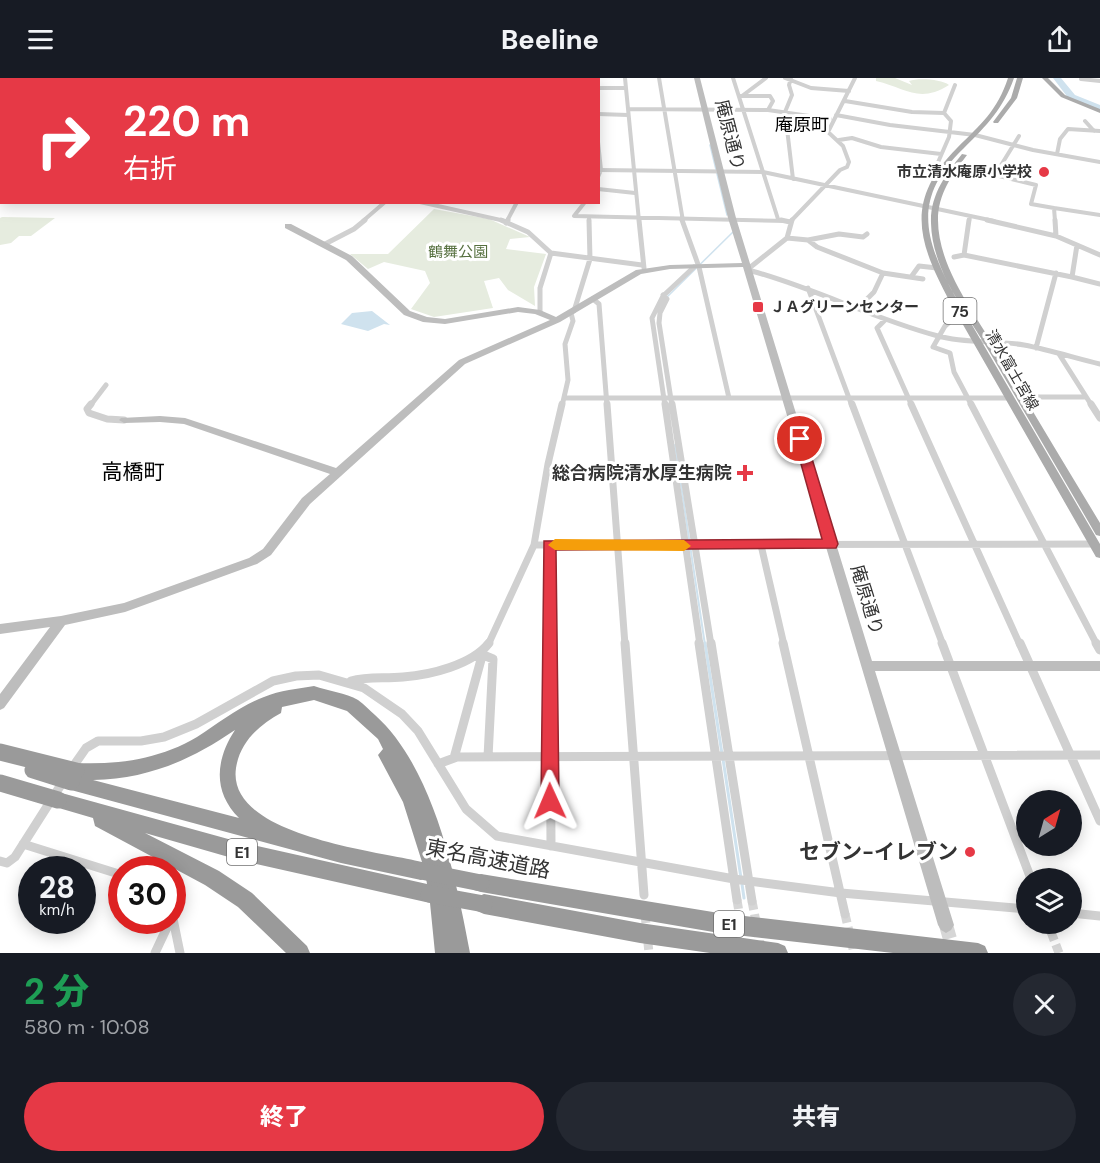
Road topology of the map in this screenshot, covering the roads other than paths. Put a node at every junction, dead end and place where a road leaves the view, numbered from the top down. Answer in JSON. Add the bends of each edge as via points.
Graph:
{"nodes":[{"id":1,"x":625,"y":78,"type":"edge"},
{"id":2,"x":659,"y":78,"type":"edge"},
{"id":3,"x":697,"y":78,"type":"edge"},
{"id":4,"x":733,"y":78,"type":"edge"},
{"id":5,"x":766,"y":78,"type":"edge"},
{"id":6,"x":785,"y":78,"type":"edge"},
{"id":7,"x":855,"y":78,"type":"edge"},
{"id":8,"x":1011,"y":78,"type":"edge"},
{"id":9,"x":1020,"y":78,"type":"edge"},
{"id":10,"x":1045,"y":78,"type":"edge"},
{"id":11,"x":790,"y":79,"type":"edge"},
{"id":12,"x":1081,"y":79,"type":"edge"},
{"id":13,"x":1100,"y":81,"type":"edge"},
{"id":14,"x":955,"y":86,"type":"dead end"},
{"id":15,"x":600,"y":88,"type":"edge"},
{"id":16,"x":626,"y":88,"type":"junction"},
{"id":17,"x":849,"y":92,"type":"junction"},
{"id":18,"x":740,"y":96,"type":"junction"},
{"id":19,"x":845,"y":101,"type":"junction"},
{"id":20,"x":628,"y":109,"type":"junction"},
{"id":21,"x":664,"y":110,"type":"junction"},
{"id":22,"x":706,"y":110,"type":"junction"},
{"id":23,"x":768,"y":110,"type":"junction"},
{"id":24,"x":743,"y":111,"type":"junction"},
{"id":25,"x":1100,"y":111,"type":"edge"},
{"id":26,"x":785,"y":112,"type":"junction"},
{"id":27,"x":944,"y":113,"type":"junction"},
{"id":28,"x":600,"y":114,"type":"edge"},
{"id":29,"x":606,"y":115,"type":"junction"},
{"id":30,"x":628,"y":115,"type":"junction"},
{"id":31,"x":836,"y":115,"type":"junction"},
{"id":32,"x":600,"y":118,"type":"edge"},
{"id":33,"x":830,"y":119,"type":"junction"},
{"id":34,"x":1085,"y":121,"type":"dead end"},
{"id":35,"x":949,"y":131,"type":"junction"},
{"id":36,"x":1094,"y":131,"type":"junction"},
{"id":37,"x":1100,"y":131,"type":"edge"},
{"id":38,"x":978,"y":136,"type":"junction"},
{"id":39,"x":1019,"y":136,"type":"dead end"},
{"id":40,"x":839,"y":140,"type":"junction"},
{"id":41,"x":1014,"y":145,"type":"junction"},
{"id":42,"x":941,"y":154,"type":"junction"},
{"id":43,"x":1057,"y":154,"type":"junction"},
{"id":44,"x":1100,"y":162,"type":"edge"},
{"id":45,"x":600,"y":170,"type":"edge"},
{"id":46,"x":633,"y":170,"type":"junction"},
{"id":47,"x":674,"y":171,"type":"junction"},
{"id":48,"x":720,"y":171,"type":"junction"},
{"id":49,"x":940,"y":171,"type":"junction"},
{"id":50,"x":763,"y":172,"type":"junction"},
{"id":51,"x":793,"y":179,"type":"junction"},
{"id":52,"x":825,"y":186,"type":"junction"},
{"id":53,"x":600,"y":189,"type":"edge"},
{"id":54,"x":635,"y":193,"type":"junction"},
{"id":55,"x":383,"y":204,"type":"edge"},
{"id":56,"x":429,"y":204,"type":"edge"},
{"id":57,"x":516,"y":204,"type":"edge"},
{"id":58,"x":583,"y":204,"type":"edge"},
{"id":59,"x":931,"y":207,"type":"junction"},
{"id":60,"x":1054,"y":208,"type":"junction"},
{"id":61,"x":1100,"y":215,"type":"edge"},
{"id":62,"x":970,"y":216,"type":"junction"},
{"id":63,"x":590,"y":217,"type":"junction"},
{"id":64,"x":638,"y":217,"type":"junction"},
{"id":65,"x":681,"y":217,"type":"junction"},
{"id":66,"x":732,"y":218,"type":"junction"},
{"id":67,"x":778,"y":219,"type":"junction"},
{"id":68,"x":790,"y":222,"type":"junction"},
{"id":69,"x":506,"y":223,"type":"junction"},
{"id":70,"x":288,"y":226,"type":"dead end"},
{"id":71,"x":867,"y":234,"type":"dead end"},
{"id":72,"x":1056,"y":236,"type":"junction"},
{"id":73,"x":787,"y":238,"type":"junction"},
{"id":74,"x":808,"y":240,"type":"junction"},
{"id":75,"x":325,"y":244,"type":"junction"},
{"id":76,"x":1077,"y":245,"type":"junction"},
{"id":77,"x":551,"y":253,"type":"junction"},
{"id":78,"x":964,"y":255,"type":"junction"},
{"id":79,"x":1100,"y":255,"type":"edge"},
{"id":80,"x":954,"y":257,"type":"dead end"},
{"id":81,"x":590,"y":259,"type":"junction"},
{"id":82,"x":696,"y":267,"type":"junction"},
{"id":83,"x":644,"y":268,"type":"junction"},
{"id":84,"x":748,"y":268,"type":"junction"},
{"id":85,"x":937,"y":268,"type":"junction"},
{"id":86,"x":883,"y":273,"type":"junction"},
{"id":87,"x":1056,"y":273,"type":"junction"},
{"id":88,"x":911,"y":277,"type":"junction"},
{"id":89,"x":1072,"y":277,"type":"junction"},
{"id":90,"x":923,"y":279,"type":"dead end"},
{"id":91,"x":1100,"y":284,"type":"edge"},
{"id":92,"x":808,"y":288,"type":"junction"},
{"id":93,"x":663,"y":295,"type":"junction"},
{"id":94,"x":593,"y":299,"type":"junction"},
{"id":95,"x":858,"y":308,"type":"junction"},
{"id":96,"x":540,"y":311,"type":"junction"},
{"id":97,"x":573,"y":312,"type":"junction"},
{"id":98,"x":961,"y":312,"type":"junction"},
{"id":99,"x":558,"y":320,"type":"junction"},
{"id":100,"x":885,"y":320,"type":"junction"},
{"id":101,"x":938,"y":336,"type":"junction"},
{"id":102,"x":983,"y":341,"type":"junction"},
{"id":103,"x":1036,"y":348,"type":"junction"},
{"id":104,"x":1059,"y":354,"type":"junction"},
{"id":105,"x":1100,"y":364,"type":"edge"},
{"id":106,"x":106,"y":385,"type":"dead end"},
{"id":107,"x":788,"y":397,"type":"junction"},
{"id":108,"x":1020,"y":397,"type":"junction"},
{"id":109,"x":1086,"y":397,"type":"junction"},
{"id":110,"x":565,"y":398,"type":"junction"},
{"id":111,"x":729,"y":398,"type":"junction"},
{"id":112,"x":849,"y":398,"type":"junction"},
{"id":113,"x":908,"y":398,"type":"junction"},
{"id":114,"x":968,"y":398,"type":"junction"},
{"id":115,"x":1010,"y":398,"type":"junction"},
{"id":116,"x":607,"y":399,"type":"junction"},
{"id":117,"x":663,"y":399,"type":"junction"},
{"id":118,"x":672,"y":399,"type":"junction"},
{"id":119,"x":1100,"y":418,"type":"edge"},
{"id":120,"x":124,"y":420,"type":"joint"},
{"id":121,"x":336,"y":472,"type":"junction"},
{"id":122,"x":1100,"y":532,"type":"edge"},
{"id":123,"x":831,"y":544,"type":"junction"},
{"id":124,"x":905,"y":544,"type":"junction"},
{"id":125,"x":974,"y":544,"type":"junction"},
{"id":126,"x":1044,"y":544,"type":"junction"},
{"id":127,"x":534,"y":545,"type":"junction"},
{"id":128,"x":549,"y":545,"type":"junction"},
{"id":129,"x":617,"y":545,"type":"junction"},
{"id":130,"x":696,"y":545,"type":"junction"},
{"id":131,"x":761,"y":545,"type":"junction"},
{"id":132,"x":683,"y":546,"type":"junction"},
{"id":133,"x":1097,"y":549,"type":"edge"},
{"id":134,"x":61,"y":621,"type":"junction"},
{"id":135,"x":0,"y":630,"type":"edge"},
{"id":136,"x":1100,"y":650,"type":"edge"},
{"id":137,"x":482,"y":655,"type":"junction"},
{"id":138,"x":869,"y":666,"type":"junction"},
{"id":139,"x":951,"y":666,"type":"junction"},
{"id":140,"x":1030,"y":666,"type":"junction"},
{"id":141,"x":1100,"y":666,"type":"edge"},
{"id":142,"x":351,"y":681,"type":"junction"},
{"id":143,"x":0,"y":704,"type":"edge"},
{"id":144,"x":0,"y":752,"type":"edge"},
{"id":145,"x":716,"y":754,"type":"junction"},
{"id":146,"x":728,"y":754,"type":"junction"},
{"id":147,"x":809,"y":754,"type":"junction"},
{"id":148,"x":894,"y":754,"type":"junction"},
{"id":149,"x":634,"y":755,"type":"junction"},
{"id":150,"x":984,"y":755,"type":"junction"},
{"id":151,"x":1100,"y":755,"type":"edge"},
{"id":152,"x":549,"y":756,"type":"junction"},
{"id":153,"x":1071,"y":756,"type":"junction"},
{"id":154,"x":488,"y":757,"type":"junction"},
{"id":155,"x":454,"y":758,"type":"junction"},
{"id":156,"x":0,"y":759,"type":"edge"},
{"id":157,"x":438,"y":764,"type":"junction"},
{"id":158,"x":74,"y":776,"type":"junction"},
{"id":159,"x":0,"y":783,"type":"edge"},
{"id":160,"x":58,"y":800,"type":"junction"},
{"id":161,"x":1100,"y":821,"type":"edge"},
{"id":162,"x":296,"y":842,"type":"junction"},
{"id":163,"x":23,"y":844,"type":"junction"},
{"id":164,"x":550,"y":846,"type":"junction"},
{"id":165,"x":0,"y":861,"type":"edge"},
{"id":166,"x":642,"y":864,"type":"junction"},
{"id":167,"x":1027,"y":868,"type":"edge"},
{"id":168,"x":108,"y":871,"type":"edge"},
{"id":169,"x":734,"y":879,"type":"junction"},
{"id":170,"x":749,"y":881,"type":"junction"},
{"id":171,"x":841,"y":893,"type":"junction"},
{"id":172,"x":644,"y":895,"type":"dead end"},
{"id":173,"x":737,"y":900,"type":"tunnel mouth"},
{"id":174,"x":752,"y":901,"type":"tunnel mouth"},
{"id":175,"x":941,"y":902,"type":"junction"},
{"id":176,"x":1016,"y":908,"type":"edge"},
{"id":177,"x":845,"y":914,"type":"tunnel mouth"},
{"id":178,"x":1082,"y":914,"type":"edge"},
{"id":179,"x":1100,"y":916,"type":"edge"},
{"id":180,"x":946,"y":925,"type":"tunnel mouth"},
{"id":181,"x":164,"y":934,"type":"edge"},
{"id":182,"x":176,"y":934,"type":"edge"},
{"id":183,"x":155,"y":953,"type":"edge"},
{"id":184,"x":180,"y":953,"type":"edge"},
{"id":185,"x":300,"y":953,"type":"edge"},
{"id":186,"x":445,"y":953,"type":"edge"},
{"id":187,"x":460,"y":953,"type":"edge"},
{"id":188,"x":778,"y":953,"type":"edge"},
{"id":189,"x":978,"y":953,"type":"edge"}],
"edges":[{"from":1,"to":16,"type":"street"},
{"from":2,"to":21,"type":"street"},
{"from":3,"to":22,"type":"street","name":"庵原通り"},
{"from":4,"to":18,"type":"street"},
{"from":5,"to":18,"type":"street"},
{"from":6,"to":11,"type":"street"},
{"from":7,"to":17,"type":"street"},
{"from":8,"to":38,"type":"main road","name":"清水富士宮線","number":"75","via":[[1000,105]]},
{"from":9,"to":38,"type":"main road","name":"清水富士宮線","number":"75","via":[[1009,106]]},
{"from":10,"to":25,"type":"main road","via":[[1063,96]]},
{"from":11,"to":17,"type":"street","via":[[811,88]]},
{"from":11,"to":26,"type":"street","via":[[792,95]]},
{"from":12,"to":13,"type":"street"},
{"from":14,"to":27,"type":"street"},
{"from":15,"to":16,"type":"street"},
{"from":16,"to":20,"type":"street"},
{"from":17,"to":19,"type":"street"},
{"from":18,"to":23,"type":"street","via":[[770,96],[773,101]]},
{"from":18,"to":24,"type":"street"},
{"from":19,"to":27,"type":"street"},
{"from":19,"to":31,"type":"street"},
{"from":20,"to":21,"type":"street"},
{"from":20,"to":30,"type":"street"},
{"from":21,"to":22,"type":"street"},
{"from":21,"to":47,"type":"street"},
{"from":22,"to":24,"type":"street"},
{"from":22,"to":48,"type":"street","name":"庵原通り"},
{"from":23,"to":24,"type":"street"},
{"from":23,"to":26,"type":"street"},
{"from":24,"to":50,"type":"street"},
{"from":26,"to":33,"type":"street"},
{"from":26,"to":51,"type":"street"},
{"from":27,"to":35,"type":"street","via":[[951,121]]},
{"from":28,"to":29,"type":"street"},
{"from":29,"to":30,"type":"street"},
{"from":29,"to":32,"type":"street"},
{"from":30,"to":46,"type":"street"},
{"from":31,"to":33,"type":"street"},
{"from":31,"to":35,"type":"street"},
{"from":33,"to":40,"type":"street","via":[[828,132]]},
{"from":34,"to":36,"type":"street"},
{"from":35,"to":38,"type":"street"},
{"from":35,"to":42,"type":"street"},
{"from":36,"to":37,"type":"street"},
{"from":36,"to":43,"type":"street","via":[[1068,129],[1060,139]]},
{"from":38,"to":41,"type":"street"},
{"from":38,"to":49,"type":"main road","name":"清水富士宮線","number":"75"},
{"from":38,"to":59,"type":"main road","name":"清水富士宮線","number":"75","via":[[948,174]]},
{"from":39,"to":41,"type":"street"},
{"from":40,"to":42,"type":"street","via":[[852,138],[881,147]]},
{"from":40,"to":52,"type":"street","via":[[849,162]]},
{"from":41,"to":43,"type":"street"},
{"from":41,"to":60,"type":"street","via":[[995,175],[1036,185],[1030,204]]},
{"from":42,"to":49,"type":"street","via":[[936,167]]},
{"from":43,"to":44,"type":"street"},
{"from":45,"to":46,"type":"street"},
{"from":46,"to":47,"type":"street"},
{"from":46,"to":54,"type":"street"},
{"from":47,"to":48,"type":"street"},
{"from":47,"to":65,"type":"street"},
{"from":48,"to":50,"type":"street"},
{"from":48,"to":66,"type":"street","name":"庵原通り"},
{"from":49,"to":59,"type":"main road","name":"清水富士宮線","number":"75","via":[[929,189]]},
{"from":50,"to":51,"type":"street"},
{"from":50,"to":67,"type":"street"},
{"from":51,"to":52,"type":"street"},
{"from":52,"to":59,"type":"street"},
{"from":52,"to":68,"type":"street"},
{"from":53,"to":54,"type":"street"},
{"from":54,"to":64,"type":"street"},
{"from":55,"to":75,"type":"street","via":[[354,229]]},
{"from":56,"to":69,"type":"street"},
{"from":57,"to":69,"type":"street"},
{"from":58,"to":63,"type":"street","via":[[574,216]]},
{"from":59,"to":62,"type":"street"},
{"from":59,"to":85,"type":"main road","name":"清水富士宮線","number":"75","via":[[927,239]]},
{"from":59,"to":102,"type":"main road","name":"清水富士宮線","number":"75","via":[[941,256]]},
{"from":60,"to":61,"type":"street"},
{"from":60,"to":72,"type":"street"},
{"from":62,"to":72,"type":"street"},
{"from":62,"to":78,"type":"street"},
{"from":63,"to":64,"type":"street"},
{"from":63,"to":81,"type":"street"},
{"from":64,"to":65,"type":"street"},
{"from":64,"to":83,"type":"street"},
{"from":65,"to":66,"type":"street"},
{"from":65,"to":82,"type":"street"},
{"from":66,"to":67,"type":"street"},
{"from":66,"to":84,"type":"street","name":"庵原通り"},
{"from":67,"to":68,"type":"street"},
{"from":68,"to":73,"type":"street"},
{"from":69,"to":77,"type":"street","via":[[529,232],[537,246]]},
{"from":70,"to":75,"type":"street"},
{"from":71,"to":74,"type":"street","via":[[832,234]]},
{"from":72,"to":76,"type":"street"},
{"from":73,"to":74,"type":"street"},
{"from":73,"to":84,"type":"street"},
{"from":74,"to":86,"type":"street"},
{"from":75,"to":96,"type":"street","via":[[349,258],[417,318],[439,322],[518,308]]},
{"from":76,"to":79,"type":"street"},
{"from":76,"to":89,"type":"street"},
{"from":77,"to":81,"type":"street"},
{"from":77,"to":96,"type":"street","via":[[540,288]]},
{"from":78,"to":80,"type":"street"},
{"from":78,"to":87,"type":"street"},
{"from":81,"to":83,"type":"street"},
{"from":81,"to":97,"type":"street"},
{"from":82,"to":83,"type":"street"},
{"from":82,"to":84,"type":"street"},
{"from":82,"to":93,"type":"street"},
{"from":82,"to":111,"type":"street"},
{"from":83,"to":94,"type":"street"},
{"from":84,"to":92,"type":"street"},
{"from":84,"to":107,"type":"street","name":"庵原通り"},
{"from":85,"to":88,"type":"street","via":[[919,266]]},
{"from":85,"to":98,"type":"main road","name":"清水富士宮線","number":"75"},
{"from":86,"to":88,"type":"street"},
{"from":86,"to":95,"type":"street","via":[[869,299]]},
{"from":87,"to":89,"type":"street"},
{"from":87,"to":103,"type":"street"},
{"from":88,"to":90,"type":"street"},
{"from":89,"to":91,"type":"street"},
{"from":92,"to":95,"type":"street"},
{"from":92,"to":112,"type":"street"},
{"from":93,"to":117,"type":"street","via":[[652,318]]},
{"from":93,"to":118,"type":"street","via":[[667,299],[659,323]]},
{"from":94,"to":97,"type":"street"},
{"from":94,"to":116,"type":"street","via":[[599,304]]},
{"from":95,"to":100,"type":"street"},
{"from":96,"to":99,"type":"street"},
{"from":97,"to":99,"type":"street"},
{"from":97,"to":110,"type":"street","via":[[565,344],[569,372]]},
{"from":98,"to":101,"type":"street"},
{"from":98,"to":102,"type":"main road","name":"清水富士宮線","number":"75"},
{"from":99,"to":121,"type":"street","via":[[472,356],[452,369]]},
{"from":100,"to":101,"type":"street"},
{"from":100,"to":113,"type":"street","via":[[877,328]]},
{"from":101,"to":102,"type":"street"},
{"from":101,"to":114,"type":"street","via":[[933,347],[950,353],[954,372]]},
{"from":102,"to":103,"type":"street"},
{"from":102,"to":108,"type":"main road","name":"清水富士宮線","number":"75"},
{"from":102,"to":115,"type":"main road","name":"清水富士宮線","number":"75"},
{"from":103,"to":104,"type":"street"},
{"from":104,"to":105,"type":"street"},
{"from":104,"to":109,"type":"street"},
{"from":106,"to":120,"type":"street","via":[[87,409],[89,413]]},
{"from":107,"to":111,"type":"street"},
{"from":107,"to":112,"type":"street"},
{"from":107,"to":123,"type":"street","name":"庵原通り"},
{"from":108,"to":109,"type":"street"},
{"from":108,"to":122,"type":"main road","name":"清水富士宮線","number":"75"},
{"from":109,"to":119,"type":"street"},
{"from":110,"to":116,"type":"street"},
{"from":110,"to":127,"type":"street","via":[[548,464]]},
{"from":111,"to":118,"type":"street"},
{"from":112,"to":113,"type":"street"},
{"from":112,"to":124,"type":"street"},
{"from":113,"to":114,"type":"street"},
{"from":113,"to":125,"type":"street"},
{"from":114,"to":115,"type":"street"},
{"from":114,"to":126,"type":"street"},
{"from":115,"to":133,"type":"main road","name":"清水富士宮線","number":"75"},
{"from":116,"to":117,"type":"street"},
{"from":116,"to":129,"type":"street"},
{"from":117,"to":118,"type":"street"},
{"from":117,"to":132,"type":"street"},
{"from":118,"to":130,"type":"street"},
{"from":120,"to":121,"type":"street","via":[[185,421]]},
{"from":121,"to":134,"type":"street","via":[[306,501],[261,557],[125,607]]},
{"from":123,"to":124,"type":"street"},
{"from":123,"to":131,"type":"street"},
{"from":123,"to":138,"type":"street","name":"庵原通り"},
{"from":124,"to":125,"type":"street"},
{"from":124,"to":139,"type":"street"},
{"from":125,"to":126,"type":"street"},
{"from":125,"to":140,"type":"street"},
{"from":126,"to":133,"type":"street"},
{"from":126,"to":136,"type":"street"},
{"from":127,"to":128,"type":"street"},
{"from":127,"to":137,"type":"street"},
{"from":128,"to":129,"type":"street"},
{"from":128,"to":152,"type":"street"},
{"from":129,"to":132,"type":"street"},
{"from":129,"to":149,"type":"street"},
{"from":130,"to":131,"type":"street"},
{"from":130,"to":132,"type":"street"},
{"from":130,"to":146,"type":"street"},
{"from":131,"to":147,"type":"street"},
{"from":132,"to":145,"type":"street"},
{"from":134,"to":135,"type":"street"},
{"from":134,"to":143,"type":"street"},
{"from":137,"to":142,"type":"street","via":[[428,673],[364,676]]},
{"from":137,"to":154,"type":"street","via":[[493,659]]},
{"from":137,"to":155,"type":"street"},
{"from":138,"to":139,"type":"street"},
{"from":138,"to":148,"type":"street","name":"庵原通り"},
{"from":139,"to":140,"type":"street"},
{"from":139,"to":150,"type":"street"},
{"from":140,"to":141,"type":"street"},
{"from":140,"to":153,"type":"street"},
{"from":142,"to":157,"type":"street","via":[[404,717]]},
{"from":142,"to":163,"type":"street","via":[[315,675],[273,681],[208,718],[164,737],[99,740],[90,744]]},
{"from":144,"to":158,"type":"highway","bridge":true},
{"from":145,"to":146,"type":"street"},
{"from":145,"to":149,"type":"street"},
{"from":145,"to":169,"type":"street"},
{"from":146,"to":147,"type":"street"},
{"from":146,"to":170,"type":"street"},
{"from":147,"to":148,"type":"street"},
{"from":147,"to":171,"type":"street"},
{"from":148,"to":150,"type":"street"},
{"from":148,"to":175,"type":"street","name":"庵原通り"},
{"from":149,"to":152,"type":"street"},
{"from":149,"to":166,"type":"street"},
{"from":150,"to":153,"type":"street"},
{"from":150,"to":167,"type":"street"},
{"from":151,"to":153,"type":"street"},
{"from":152,"to":154,"type":"street"},
{"from":152,"to":164,"type":"street"},
{"from":153,"to":161,"type":"street"},
{"from":154,"to":155,"type":"street"},
{"from":155,"to":157,"type":"street"},
{"from":156,"to":158,"type":"highway","name":"東名高速道路","number":"E1","bridge":true},
{"from":157,"to":164,"type":"street","via":[[460,802],[484,828],[497,836]]},
{"from":158,"to":162,"type":"highway","name":"東名高速道路","number":"E1"},
{"from":158,"to":187,"type":"highway","via":[[160,763],[194,748],[251,711],[287,696],[314,692],[340,697],[375,724],[414,784],[454,911]]},
{"from":159,"to":160,"type":"highway","number":"E1","bridge":true},
{"from":160,"to":185,"type":"highway","via":[[213,878],[245,900]]},
{"from":160,"to":188,"type":"highway","number":"E1","bridge":true,"via":[[239,851],[429,894],[640,933]]},
{"from":162,"to":186,"type":"highway","via":[[264,825],[235,801],[227,784],[227,770],[238,740],[253,722],[284,704],[317,699],[347,710],[360,720],[389,758],[406,792],[429,859]]},
{"from":162,"to":189,"type":"highway","name":"東名高速道路","number":"E1","bridge":true,"via":[[481,883],[718,923]]},
{"from":163,"to":165,"type":"street","via":[[7,863]]},
{"from":163,"to":168,"type":"street"},
{"from":164,"to":166,"type":"street"},
{"from":166,"to":169,"type":"street"},
{"from":166,"to":172,"type":"street"},
{"from":169,"to":170,"type":"street"},
{"from":169,"to":173,"type":"street"},
{"from":170,"to":171,"type":"street"},
{"from":170,"to":174,"type":"street"},
{"from":171,"to":175,"type":"street"},
{"from":171,"to":177,"type":"street"},
{"from":175,"to":176,"type":"street"},
{"from":175,"to":180,"type":"street","name":"庵原通り"},
{"from":178,"to":179,"type":"street"},
{"from":181,"to":183,"type":"street"},
{"from":182,"to":184,"type":"street"}]}
